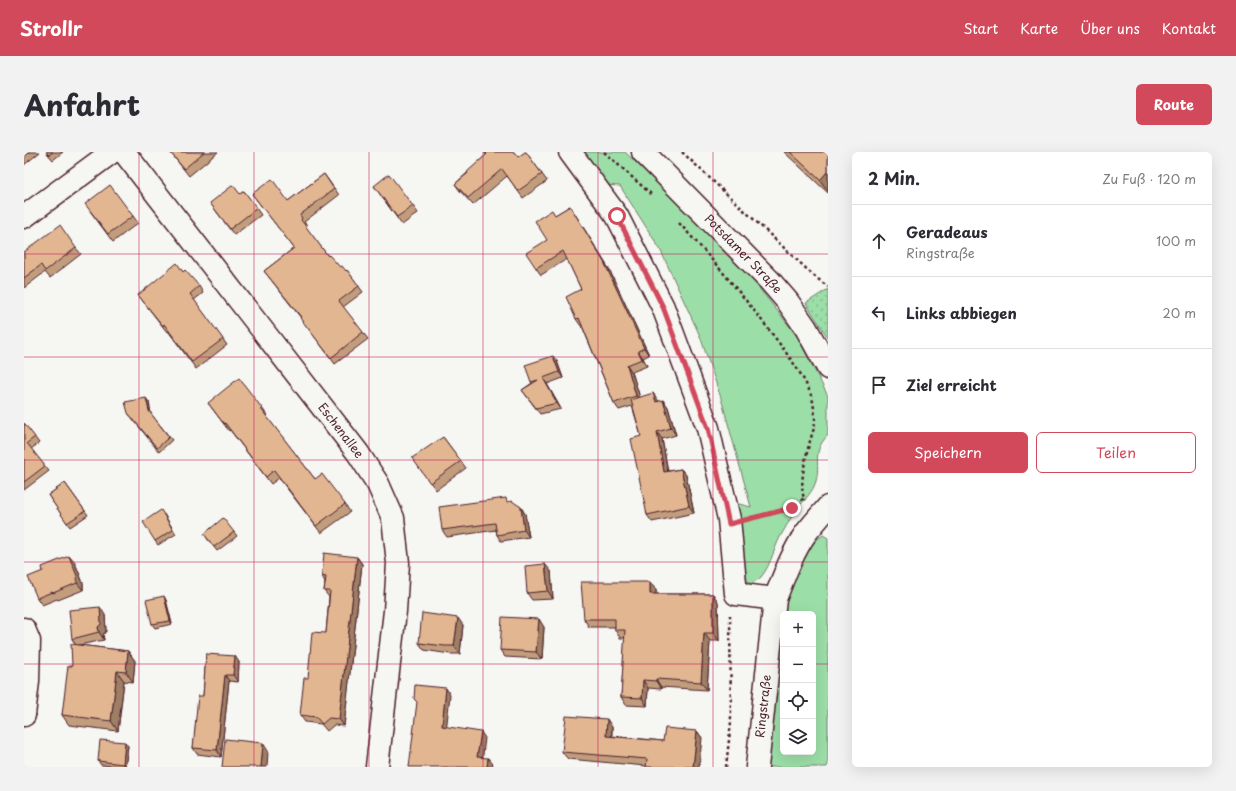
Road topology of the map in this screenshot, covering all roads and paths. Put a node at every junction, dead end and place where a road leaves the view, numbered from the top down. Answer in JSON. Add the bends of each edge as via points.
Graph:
{"nodes":[{"id":1,"x":112,"y":152,"type":"edge"},
{"id":2,"x":124,"y":152,"type":"edge"},
{"id":3,"x":570,"y":152,"type":"edge"},
{"id":4,"x":604,"y":152,"type":"edge"},
{"id":5,"x":643,"y":152,"type":"edge"},
{"id":6,"x":682,"y":152,"type":"edge"},
{"id":7,"x":655,"y":197,"type":"dead end"},
{"id":8,"x":24,"y":217,"type":"edge"},
{"id":9,"x":675,"y":218,"type":"dead end"},
{"id":10,"x":828,"y":287,"type":"edge"},
{"id":11,"x":828,"y":368,"type":"edge"},
{"id":12,"x":828,"y":507,"type":"edge"},
{"id":13,"x":729,"y":524,"type":"junction"},
{"id":14,"x":775,"y":599,"type":"junction"},
{"id":15,"x":730,"y":615,"type":"dead end"},
{"id":16,"x":24,"y":629,"type":"edge"},
{"id":17,"x":24,"y":715,"type":"edge"},
{"id":18,"x":377,"y":767,"type":"edge"},
{"id":19,"x":726,"y":767,"type":"edge"},
{"id":20,"x":757,"y":767,"type":"edge"}],
"edges":[{"from":1,"to":8,"type":"street"},
{"from":2,"to":18,"type":"street","name":"Eschenallee","via":[[358,453],[378,484],[393,518],[398,564],[395,611]]},
{"from":3,"to":13,"type":"street","via":[[617,216],[663,307],[708,428]]},
{"from":4,"to":7,"type":"path"},
{"from":5,"to":11,"type":"street","name":"Potsdamer Straße","via":[[788,302]]},
{"from":6,"to":10,"type":"path"},
{"from":9,"to":13,"type":"path","via":[[756,311],[791,360],[813,402],[815,422],[802,485],[804,498],[792,508]]},
{"from":12,"to":14,"type":"street","name":"Ringstraße","via":[[796,550]]},
{"from":13,"to":14,"type":"street","via":[[736,594]]},
{"from":14,"to":20,"type":"street","name":"Ringstraße"},
{"from":15,"to":19,"type":"path","via":[[731,722]]},
{"from":16,"to":17,"type":"street","via":[[29,641]]}]}
